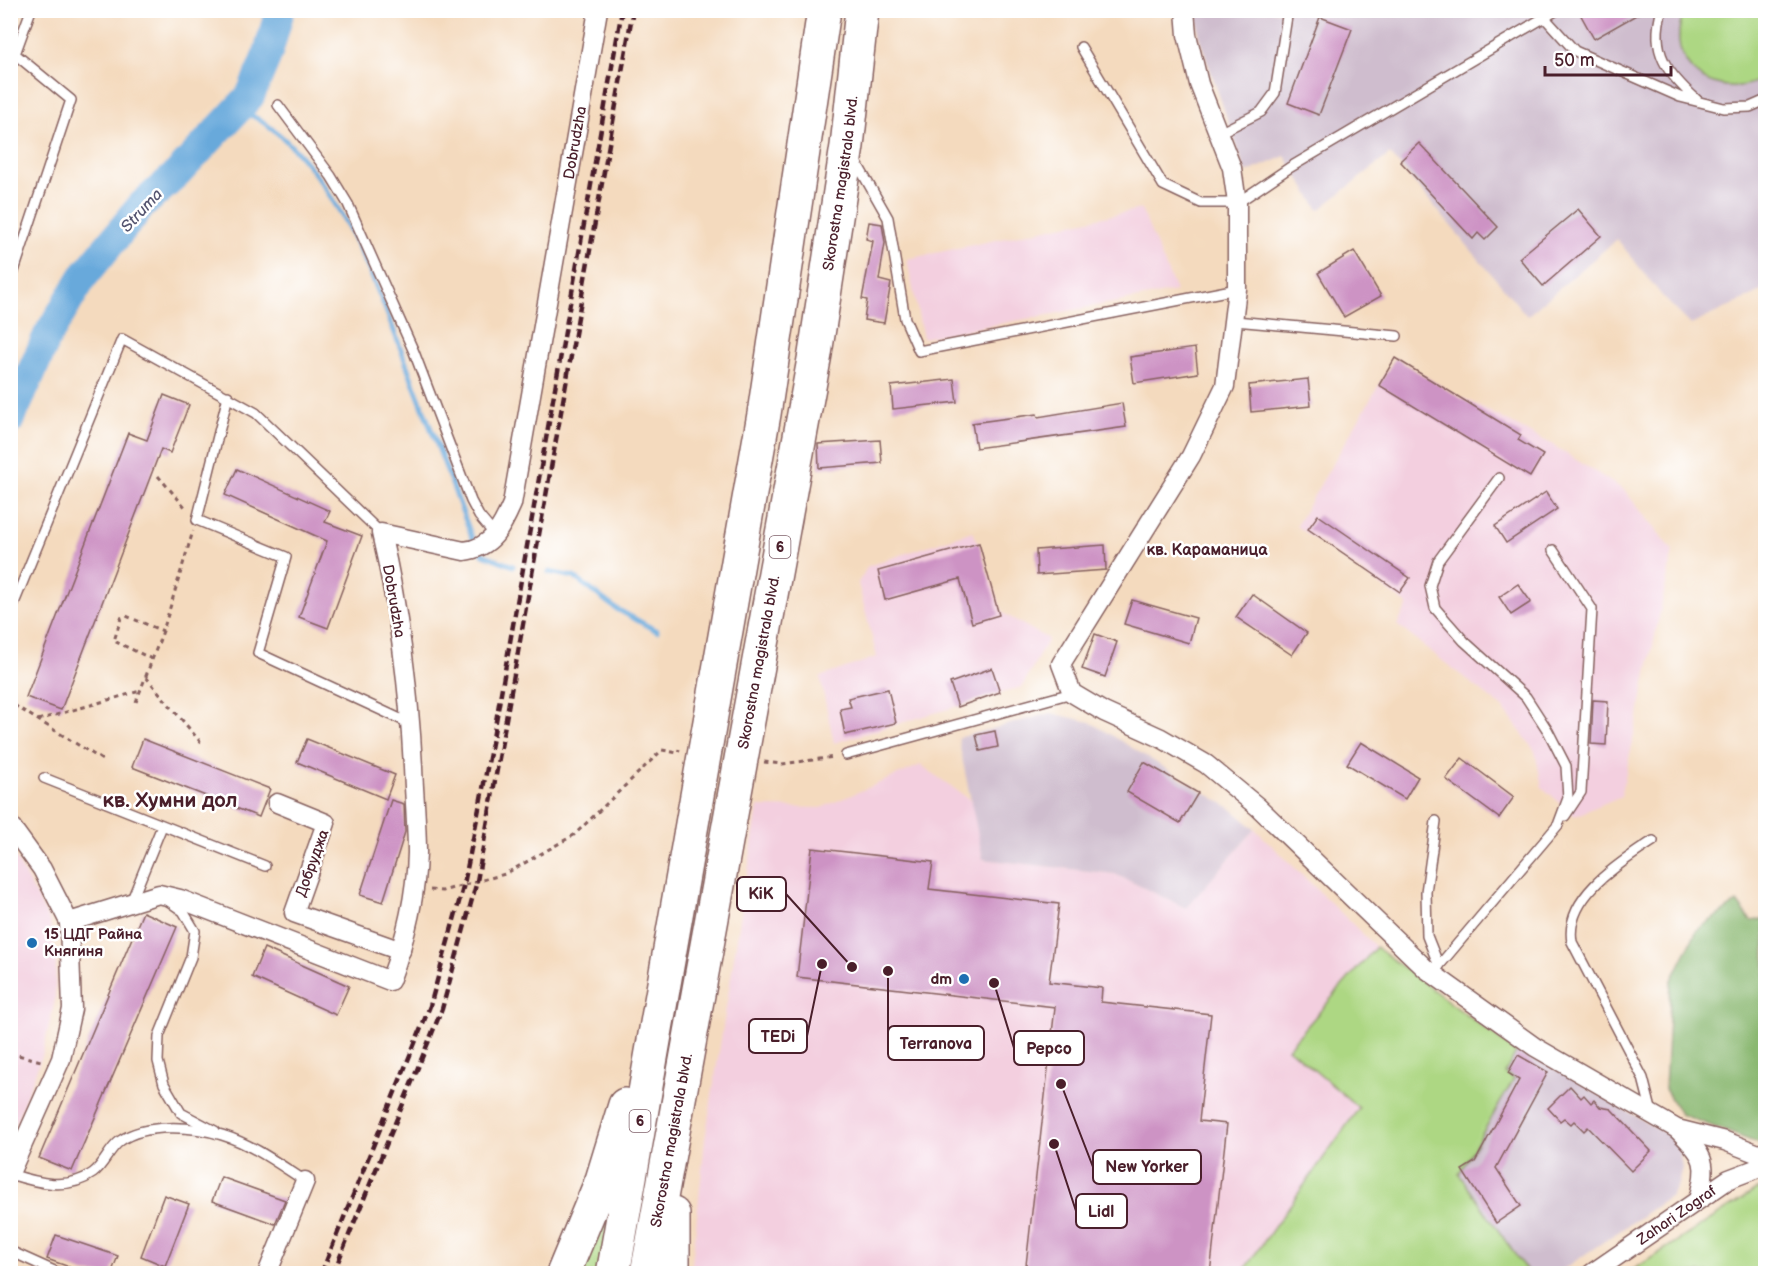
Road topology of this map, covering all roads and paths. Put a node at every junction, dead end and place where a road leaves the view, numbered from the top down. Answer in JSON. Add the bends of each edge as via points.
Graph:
{"nodes":[{"id":1,"x":32,"y":10,"type":"edge"},
{"id":2,"x":598,"y":10,"type":"edge"},
{"id":3,"x":824,"y":10,"type":"edge"},
{"id":4,"x":862,"y":10,"type":"edge"},
{"id":5,"x":1185,"y":10,"type":"edge"},
{"id":6,"x":1288,"y":10,"type":"edge"},
{"id":7,"x":1557,"y":10,"type":"edge"},
{"id":8,"x":1662,"y":10,"type":"edge"},
{"id":9,"x":1545,"y":18,"type":"junction"},
{"id":10,"x":1081,"y":47,"type":"dead end"},
{"id":11,"x":1697,"y":100,"type":"junction"},
{"id":12,"x":1766,"y":100,"type":"edge"},
{"id":13,"x":278,"y":105,"type":"dead end"},
{"id":14,"x":1219,"y":133,"type":"junction"},
{"id":15,"x":847,"y":146,"type":"junction"},
{"id":16,"x":1236,"y":203,"type":"junction"},
{"id":17,"x":10,"y":283,"type":"edge"},
{"id":18,"x":1237,"y":289,"type":"junction"},
{"id":19,"x":1235,"y":321,"type":"junction"},
{"id":20,"x":1397,"y":336,"type":"dead end"},
{"id":21,"x":228,"y":396,"type":"junction"},
{"id":22,"x":158,"y":476,"type":"dead end"},
{"id":23,"x":1499,"y":478,"type":"dead end"},
{"id":24,"x":197,"y":520,"type":"junction"},
{"id":25,"x":381,"y":533,"type":"junction"},
{"id":26,"x":484,"y":544,"type":"junction"},
{"id":27,"x":1553,"y":550,"type":"dead end"},
{"id":28,"x":10,"y":613,"type":"edge"},
{"id":29,"x":163,"y":631,"type":"junction"},
{"id":30,"x":152,"y":659,"type":"junction"},
{"id":31,"x":146,"y":676,"type":"junction"},
{"id":32,"x":140,"y":691,"type":"junction"},
{"id":33,"x":1071,"y":693,"type":"junction"},
{"id":34,"x":135,"y":702,"type":"dead end"},
{"id":35,"x":10,"y":713,"type":"edge"},
{"id":36,"x":38,"y":720,"type":"junction"},
{"id":37,"x":411,"y":724,"type":"junction"},
{"id":38,"x":203,"y":745,"type":"dead end"},
{"id":39,"x":678,"y":753,"type":"dead end"},
{"id":40,"x":846,"y":755,"type":"joint"},
{"id":41,"x":105,"y":761,"type":"dead end"},
{"id":42,"x":763,"y":762,"type":"dead end"},
{"id":43,"x":44,"y":778,"type":"dead end"},
{"id":44,"x":277,"y":804,"type":"dead end"},
{"id":45,"x":1436,"y":821,"type":"dead end"},
{"id":46,"x":10,"y":825,"type":"edge"},
{"id":47,"x":1558,"y":825,"type":"junction"},
{"id":48,"x":162,"y":826,"type":"junction"},
{"id":49,"x":1653,"y":841,"type":"dead end"},
{"id":50,"x":266,"y":866,"type":"dead end"},
{"id":51,"x":414,"y":889,"type":"junction"},
{"id":52,"x":159,"y":894,"type":"junction"},
{"id":53,"x":131,"y":902,"type":"junction"},
{"id":54,"x":69,"y":922,"type":"junction"},
{"id":55,"x":401,"y":951,"type":"junction"},
{"id":56,"x":669,"y":969,"type":"junction"},
{"id":57,"x":1436,"y":970,"type":"junction"},
{"id":58,"x":10,"y":1053,"type":"edge"},
{"id":59,"x":58,"y":1066,"type":"junction"},
{"id":60,"x":1653,"y":1115,"type":"junction"},
{"id":61,"x":1677,"y":1129,"type":"junction"},
{"id":62,"x":221,"y":1134,"type":"junction"},
{"id":63,"x":672,"y":1134,"type":"junction"},
{"id":64,"x":1766,"y":1157,"type":"edge"},
{"id":65,"x":1766,"y":1165,"type":"edge"},
{"id":66,"x":10,"y":1174,"type":"edge"},
{"id":67,"x":305,"y":1181,"type":"joint"},
{"id":68,"x":1698,"y":1200,"type":"junction"},
{"id":69,"x":10,"y":1251,"type":"edge"},
{"id":70,"x":61,"y":1274,"type":"edge"},
{"id":71,"x":267,"y":1274,"type":"edge"},
{"id":72,"x":563,"y":1274,"type":"edge"},
{"id":73,"x":614,"y":1274,"type":"edge"},
{"id":74,"x":647,"y":1274,"type":"edge"},
{"id":75,"x":673,"y":1274,"type":"edge"},
{"id":76,"x":1591,"y":1274,"type":"edge"}],
"edges":[{"from":1,"to":17,"type":"lane","via":[[15,54],[71,100]]},
{"from":2,"to":26,"type":"street","name":"Dobrudzha","via":[[512,504]]},
{"from":3,"to":56,"type":"highway","number":"6","via":[[764,414]]},
{"from":4,"to":15,"type":"highway","name":"Skorostna magistrala blvd.","number":"6"},
{"from":5,"to":14,"type":"street","via":[[1199,84]]},
{"from":6,"to":14,"type":"lane","via":[[1275,93],[1261,112]]},
{"from":7,"to":9,"type":"lane"},
{"from":8,"to":11,"type":"lane","via":[[1658,23],[1660,53],[1671,77]]},
{"from":9,"to":11,"type":"lane","via":[[1575,51],[1680,97]]},
{"from":9,"to":16,"type":"lane"},
{"from":10,"to":16,"type":"lane","via":[[1163,185],[1201,203]]},
{"from":11,"to":12,"type":"lane","via":[[1724,108],[1750,107]]},
{"from":13,"to":26,"type":"lane","via":[[332,176],[348,204],[414,352],[479,516]]},
{"from":14,"to":16,"type":"street","via":[[1233,168]]},
{"from":15,"to":18,"type":"lane","via":[[888,218],[905,319],[919,351]]},
{"from":15,"to":63,"type":"highway","name":"Skorostna magistrala blvd.","number":"6","via":[[815,354]]},
{"from":16,"to":18,"type":"street"},
{"from":18,"to":19,"type":"street"},
{"from":19,"to":20,"type":"lane"},
{"from":19,"to":33,"type":"street","via":[[1225,386],[1191,456],[1061,664]]},
{"from":21,"to":24,"type":"lane"},
{"from":21,"to":25,"type":"lane","via":[[256,412]]},
{"from":21,"to":28,"type":"lane","via":[[122,339]]},
{"from":22,"to":24,"type":"path"},
{"from":23,"to":47,"type":"lane","via":[[1438,561],[1430,586],[1435,608],[1464,641],[1526,697],[1548,731],[1566,766],[1568,798]]},
{"from":24,"to":29,"type":"path"},
{"from":24,"to":37,"type":"lane","via":[[285,557],[258,653]]},
{"from":25,"to":26,"type":"street","via":[[464,551]]},
{"from":25,"to":37,"type":"street","name":"Dobrudzha","via":[[397,604]]},
{"from":27,"to":47,"type":"lane","via":[[1592,609],[1581,792]]},
{"from":29,"to":30,"type":"path"},
{"from":29,"to":30,"type":"path","via":[[126,616],[122,618],[114,641]]},
{"from":30,"to":31,"type":"path"},
{"from":31,"to":32,"type":"path"},
{"from":31,"to":38,"type":"path"},
{"from":32,"to":34,"type":"path"},
{"from":32,"to":36,"type":"path"},
{"from":33,"to":40,"type":"lane"},
{"from":33,"to":57,"type":"street","via":[[1206,764]]},
{"from":35,"to":36,"type":"path","via":[[14,705]]},
{"from":36,"to":41,"type":"path"},
{"from":37,"to":51,"type":"street","name":"Dobrudzha","via":[[417,854]]},
{"from":39,"to":51,"type":"path","via":[[662,750],[574,835],[505,874],[442,891]]},
{"from":40,"to":42,"type":"path","via":[[782,765]]},
{"from":43,"to":48,"type":"lane"},
{"from":44,"to":55,"type":"street","name":"Добруджа","via":[[326,822],[294,913]]},
{"from":45,"to":57,"type":"lane","via":[[1426,892],[1427,936]]},
{"from":46,"to":54,"type":"street","via":[[42,869]]},
{"from":47,"to":57,"type":"lane"},
{"from":48,"to":50,"type":"lane"},
{"from":48,"to":53,"type":"lane"},
{"from":49,"to":60,"type":"lane","via":[[1610,870],[1573,913],[1569,927],[1572,942],[1643,1078]]},
{"from":51,"to":55,"type":"street","name":"Dobrudzha"},
{"from":52,"to":53,"type":"street"},
{"from":52,"to":55,"type":"street","name":"Dobrudzha","via":[[390,981]]},
{"from":52,"to":62,"type":"lane","via":[[183,911],[195,931],[191,957],[159,1035],[158,1061],[164,1084],[182,1113]]},
{"from":53,"to":54,"type":"street"},
{"from":54,"to":59,"type":"street","via":[[72,1009]]},
{"from":56,"to":72,"type":"highway","via":[[602,1180]]},
{"from":56,"to":73,"type":"highway","number":"6"},
{"from":57,"to":60,"type":"street","via":[[1535,1047]]},
{"from":58,"to":59,"type":"path"},
{"from":59,"to":66,"type":"street"},
{"from":60,"to":61,"type":"street"},
{"from":61,"to":64,"type":"street"},
{"from":61,"to":68,"type":"street","via":[[1698,1150],[1706,1171]]},
{"from":62,"to":66,"type":"lane","via":[[161,1127],[137,1132],[118,1142],[94,1172],[69,1184],[41,1184]]},
{"from":62,"to":67,"type":"lane","via":[[264,1154]]},
{"from":63,"to":74,"type":"highway","name":"Skorostna magistrala blvd.","number":"6"},
{"from":63,"to":75,"type":"highway"},
{"from":65,"to":68,"type":"street","name":"Zahari Zograf","via":[[1729,1179]]},
{"from":67,"to":71,"type":"street"},
{"from":68,"to":76,"type":"street","name":"Zahari Zograf"},
{"from":69,"to":70,"type":"lane"}]}
